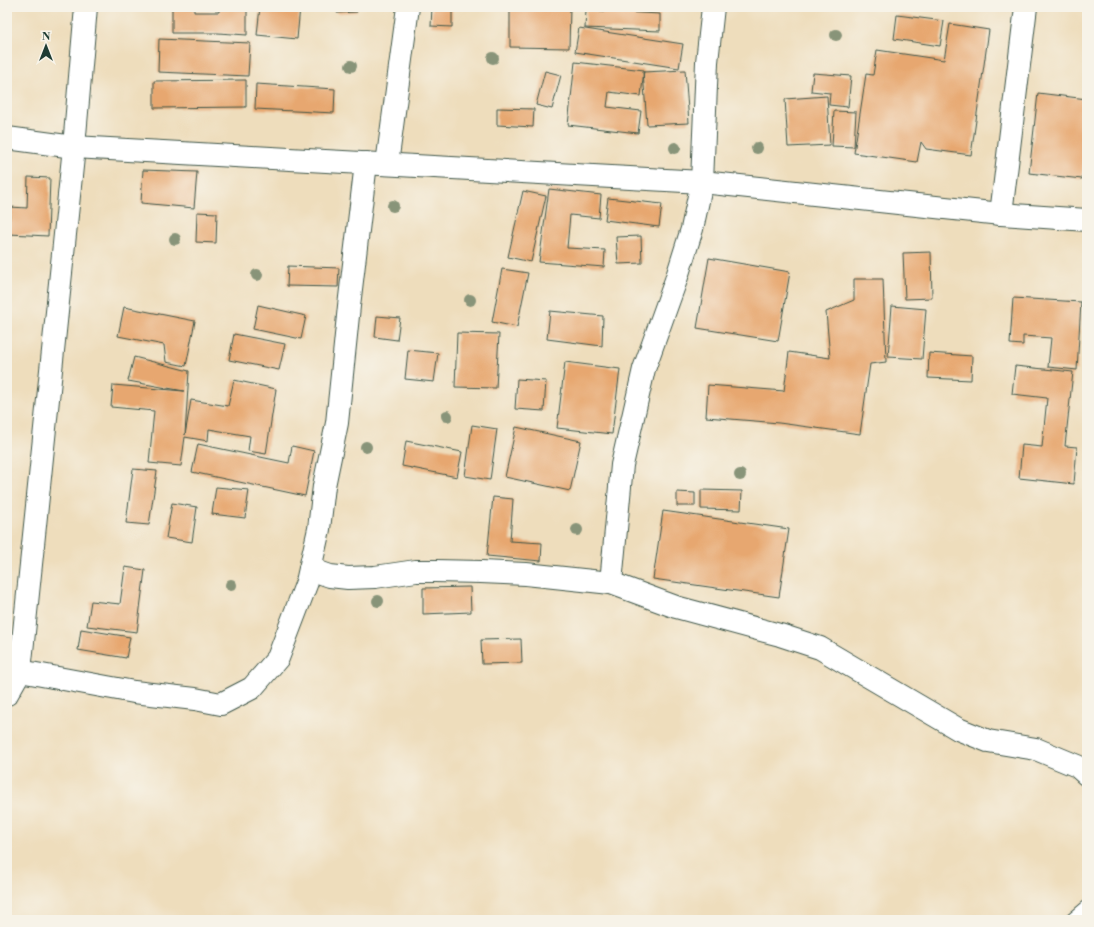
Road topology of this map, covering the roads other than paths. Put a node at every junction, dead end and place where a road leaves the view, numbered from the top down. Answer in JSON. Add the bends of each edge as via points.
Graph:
{"nodes":[{"id":1,"x":86,"y":7,"type":"edge"},
{"id":2,"x":408,"y":7,"type":"edge"},
{"id":3,"x":713,"y":7,"type":"edge"},
{"id":4,"x":1026,"y":7,"type":"edge"},
{"id":5,"x":7,"y":138,"type":"edge"},
{"id":6,"x":74,"y":147,"type":"junction"},
{"id":7,"x":376,"y":164,"type":"junction"},
{"id":8,"x":702,"y":182,"type":"junction"},
{"id":9,"x":1001,"y":214,"type":"junction"},
{"id":10,"x":1087,"y":220,"type":"edge"},
{"id":11,"x":310,"y":569,"type":"junction"},
{"id":12,"x":612,"y":583,"type":"junction"},
{"id":13,"x":20,"y":671,"type":"junction"},
{"id":14,"x":7,"y":694,"type":"edge"},
{"id":15,"x":1087,"y":775,"type":"edge"},
{"id":16,"x":1087,"y":908,"type":"edge"},
{"id":17,"x":1073,"y":920,"type":"edge"}],
"edges":[{"from":1,"to":6,"type":"street"},
{"from":2,"to":7,"type":"street"},
{"from":3,"to":8,"type":"street","via":[[707,62]]},
{"from":4,"to":9,"type":"street"},
{"from":5,"to":6,"type":"street"},
{"from":6,"to":7,"type":"street"},
{"from":6,"to":13,"type":"street"},
{"from":7,"to":8,"type":"street"},
{"from":7,"to":11,"type":"street","via":[[349,306],[337,423]]},
{"from":8,"to":9,"type":"street"},
{"from":8,"to":12,"type":"street","via":[[692,229],[644,369],[622,465]]},
{"from":9,"to":10,"type":"street"},
{"from":11,"to":12,"type":"street","via":[[330,576],[348,578],[435,571],[526,574]]},
{"from":11,"to":13,"type":"street","via":[[278,658],[252,688],[221,704],[134,692]]},
{"from":12,"to":15,"type":"street","via":[[676,607],[820,648],[958,729],[988,741],[1036,749],[1077,766]]},
{"from":13,"to":14,"type":"street"},
{"from":16,"to":17,"type":"lane"}]}
